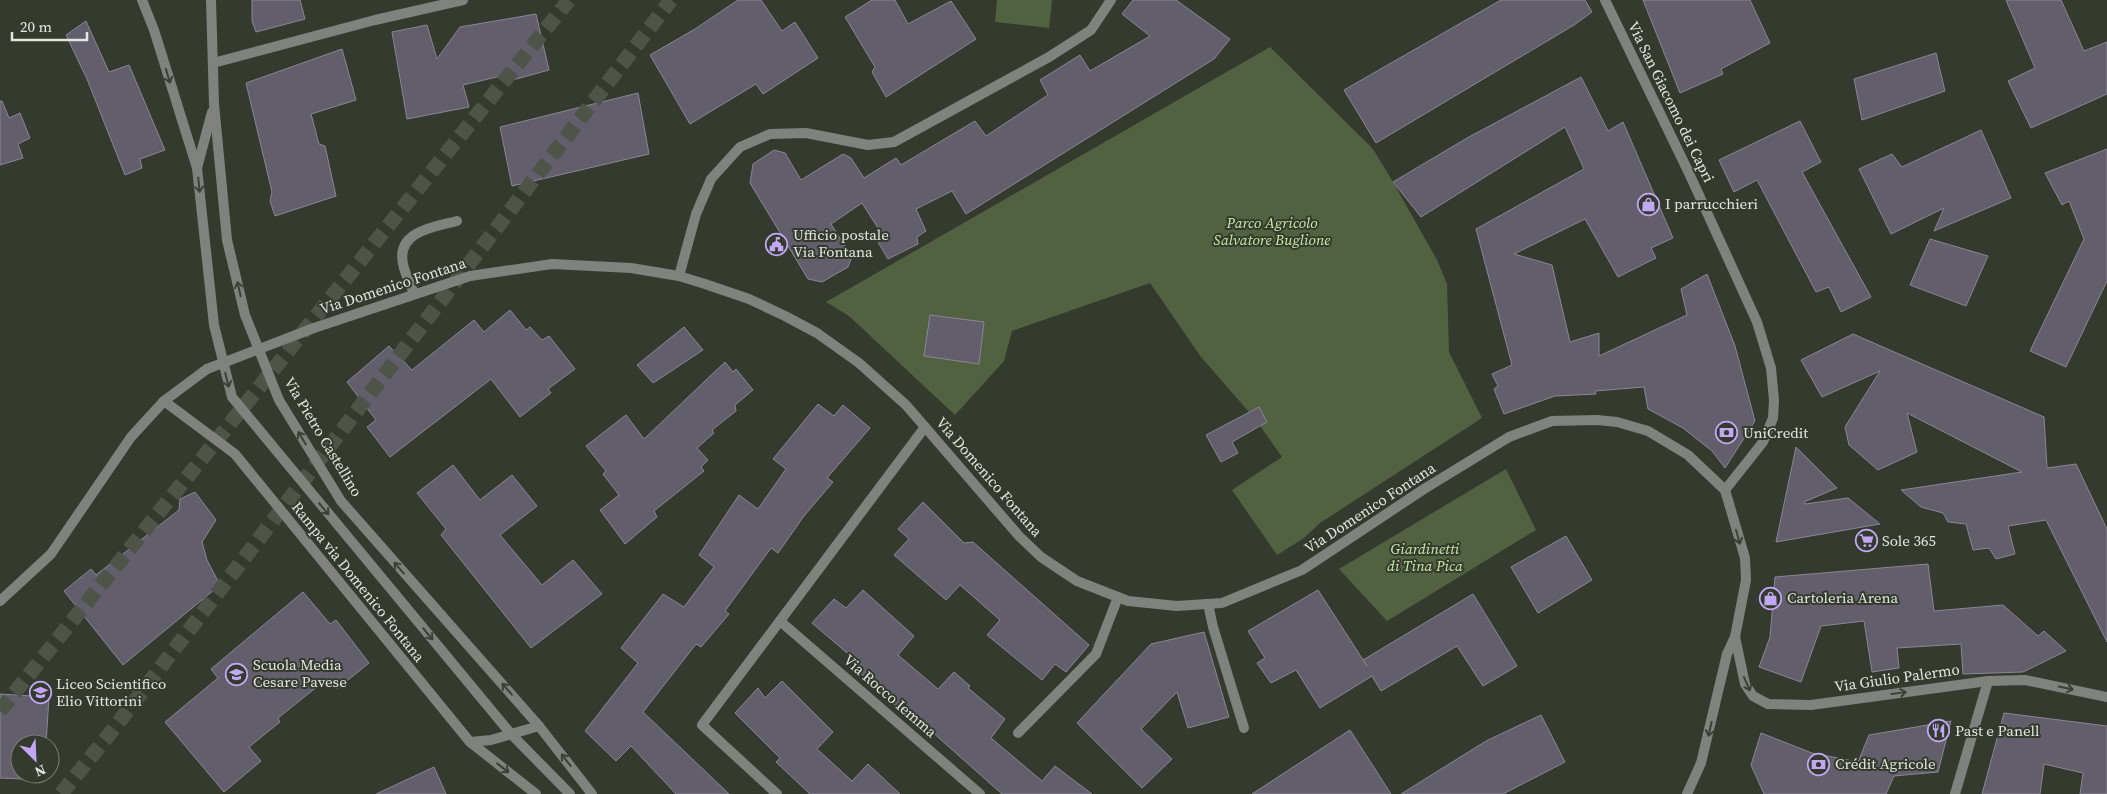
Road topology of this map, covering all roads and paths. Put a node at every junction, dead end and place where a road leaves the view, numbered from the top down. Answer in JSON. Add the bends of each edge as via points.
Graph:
{"nodes":[{"id":1,"x":142,"y":0,"type":"edge"},
{"id":2,"x":211,"y":0,"type":"edge"},
{"id":3,"x":463,"y":0,"type":"edge"},
{"id":4,"x":1112,"y":0,"type":"edge"},
{"id":5,"x":1605,"y":0,"type":"edge"},
{"id":6,"x":213,"y":62,"type":"junction"},
{"id":7,"x":214,"y":104,"type":"junction"},
{"id":8,"x":197,"y":168,"type":"junction"},
{"id":9,"x":457,"y":221,"type":"dead end"},
{"id":10,"x":679,"y":276,"type":"junction"},
{"id":11,"x":414,"y":294,"type":"junction"},
{"id":12,"x":164,"y":401,"type":"junction"},
{"id":13,"x":926,"y":427,"type":"junction"},
{"id":14,"x":1725,"y":490,"type":"junction"},
{"id":15,"x":1118,"y":597,"type":"junction"},
{"id":16,"x":0,"y":601,"type":"edge"},
{"id":17,"x":1208,"y":604,"type":"junction"},
{"id":18,"x":780,"y":621,"type":"junction"},
{"id":19,"x":1735,"y":637,"type":"junction"},
{"id":20,"x":1988,"y":681,"type":"junction"},
{"id":21,"x":2107,"y":697,"type":"edge"},
{"id":22,"x":539,"y":726,"type":"junction"},
{"id":23,"x":1244,"y":728,"type":"dead end"},
{"id":24,"x":511,"y":734,"type":"junction"},
{"id":25,"x":1018,"y":734,"type":"dead end"},
{"id":26,"x":470,"y":742,"type":"junction"},
{"id":27,"x":536,"y":794,"type":"edge"},
{"id":28,"x":570,"y":794,"type":"edge"},
{"id":29,"x":592,"y":794,"type":"edge"},
{"id":30,"x":777,"y":794,"type":"edge"},
{"id":31,"x":980,"y":794,"type":"edge"},
{"id":32,"x":1687,"y":794,"type":"edge"},
{"id":33,"x":1955,"y":794,"type":"edge"}],
"edges":[{"from":1,"to":8,"type":"street","name":"Via Pietro Castellino","one_way":true},
{"from":2,"to":6,"type":"street","name":"Via Pietro Castellino"},
{"from":3,"to":6,"type":"street"},
{"from":4,"to":10,"type":"street","via":[[1091,30],[1049,57],[894,142],[868,145],[806,133],[770,134],[740,147],[711,178],[696,214]]},
{"from":5,"to":14,"type":"street","name":"Via San Giacomo dei Capri","via":[[1757,322],[1772,368],[1773,418],[1764,442]]},
{"from":6,"to":7,"type":"street","name":"Via Pietro Castellino"},
{"from":7,"to":8,"type":"street","name":"Via Pietro Castellino"},
{"from":22,"to":7,"type":"street","name":"Via Pietro Castellino","one_way":true,"via":[[340,501],[279,400],[245,315],[227,240]]},
{"from":8,"to":24,"type":"street","name":"Via Pietro Castellino","one_way":true,"via":[[214,325],[232,397]]},
{"from":9,"to":11,"type":"street","via":[[423,230],[408,238],[402,253],[403,265]]},
{"from":10,"to":11,"type":"street","name":"Via Domenico Fontana","via":[[631,268],[552,264],[470,276]]},
{"from":10,"to":13,"type":"street","name":"Via Domenico Fontana","via":[[749,298],[817,333],[859,363]]},
{"from":11,"to":12,"type":"street","name":"Via Domenico Fontana","bridge":true,"via":[[206,369]]},
{"from":12,"to":16,"type":"street","name":"Via Domenico Fontana","via":[[131,437],[51,554]]},
{"from":12,"to":26,"type":"street","name":"Rampa via Domenico Fontana","via":[[235,454]]},
{"from":13,"to":15,"type":"street","name":"Via Domenico Fontana","via":[[1041,558],[1077,581]]},
{"from":13,"to":18,"type":"street"},
{"from":14,"to":17,"type":"street","name":"Via Domenico Fontana","via":[[1688,455],[1648,431],[1610,421],[1552,421],[1509,437],[1302,570],[1222,603]]},
{"from":14,"to":19,"type":"street","one_way":true,"via":[[1745,558],[1746,580]]},
{"from":15,"to":17,"type":"street","name":"Via Domenico Fontana","via":[[1177,606]]},
{"from":15,"to":25,"type":"street","via":[[1096,654]]},
{"from":17,"to":23,"type":"street"},
{"from":18,"to":30,"type":"street","via":[[702,725]]},
{"from":18,"to":31,"type":"street","name":"Via Rocco Iemma"},
{"from":19,"to":20,"type":"street","name":"Via Giulio Palermo","one_way":true,"via":[[1745,684],[1753,696],[1768,704],[1811,705]]},
{"from":19,"to":32,"type":"street","one_way":true,"via":[[1727,654],[1701,763]]},
{"from":20,"to":21,"type":"street","name":"Via Giulio Palermo","one_way":true,"via":[[2025,680]]},
{"from":20,"to":33,"type":"street"},
{"from":22,"to":24,"type":"street"},
{"from":29,"to":22,"type":"street","name":"Via Pietro Castellino","one_way":true},
{"from":24,"to":26,"type":"street"},
{"from":24,"to":28,"type":"street","name":"Via Pietro Castellino"},
{"from":26,"to":27,"type":"street","name":"Rampa via Domenico Fontana","one_way":true}]}
